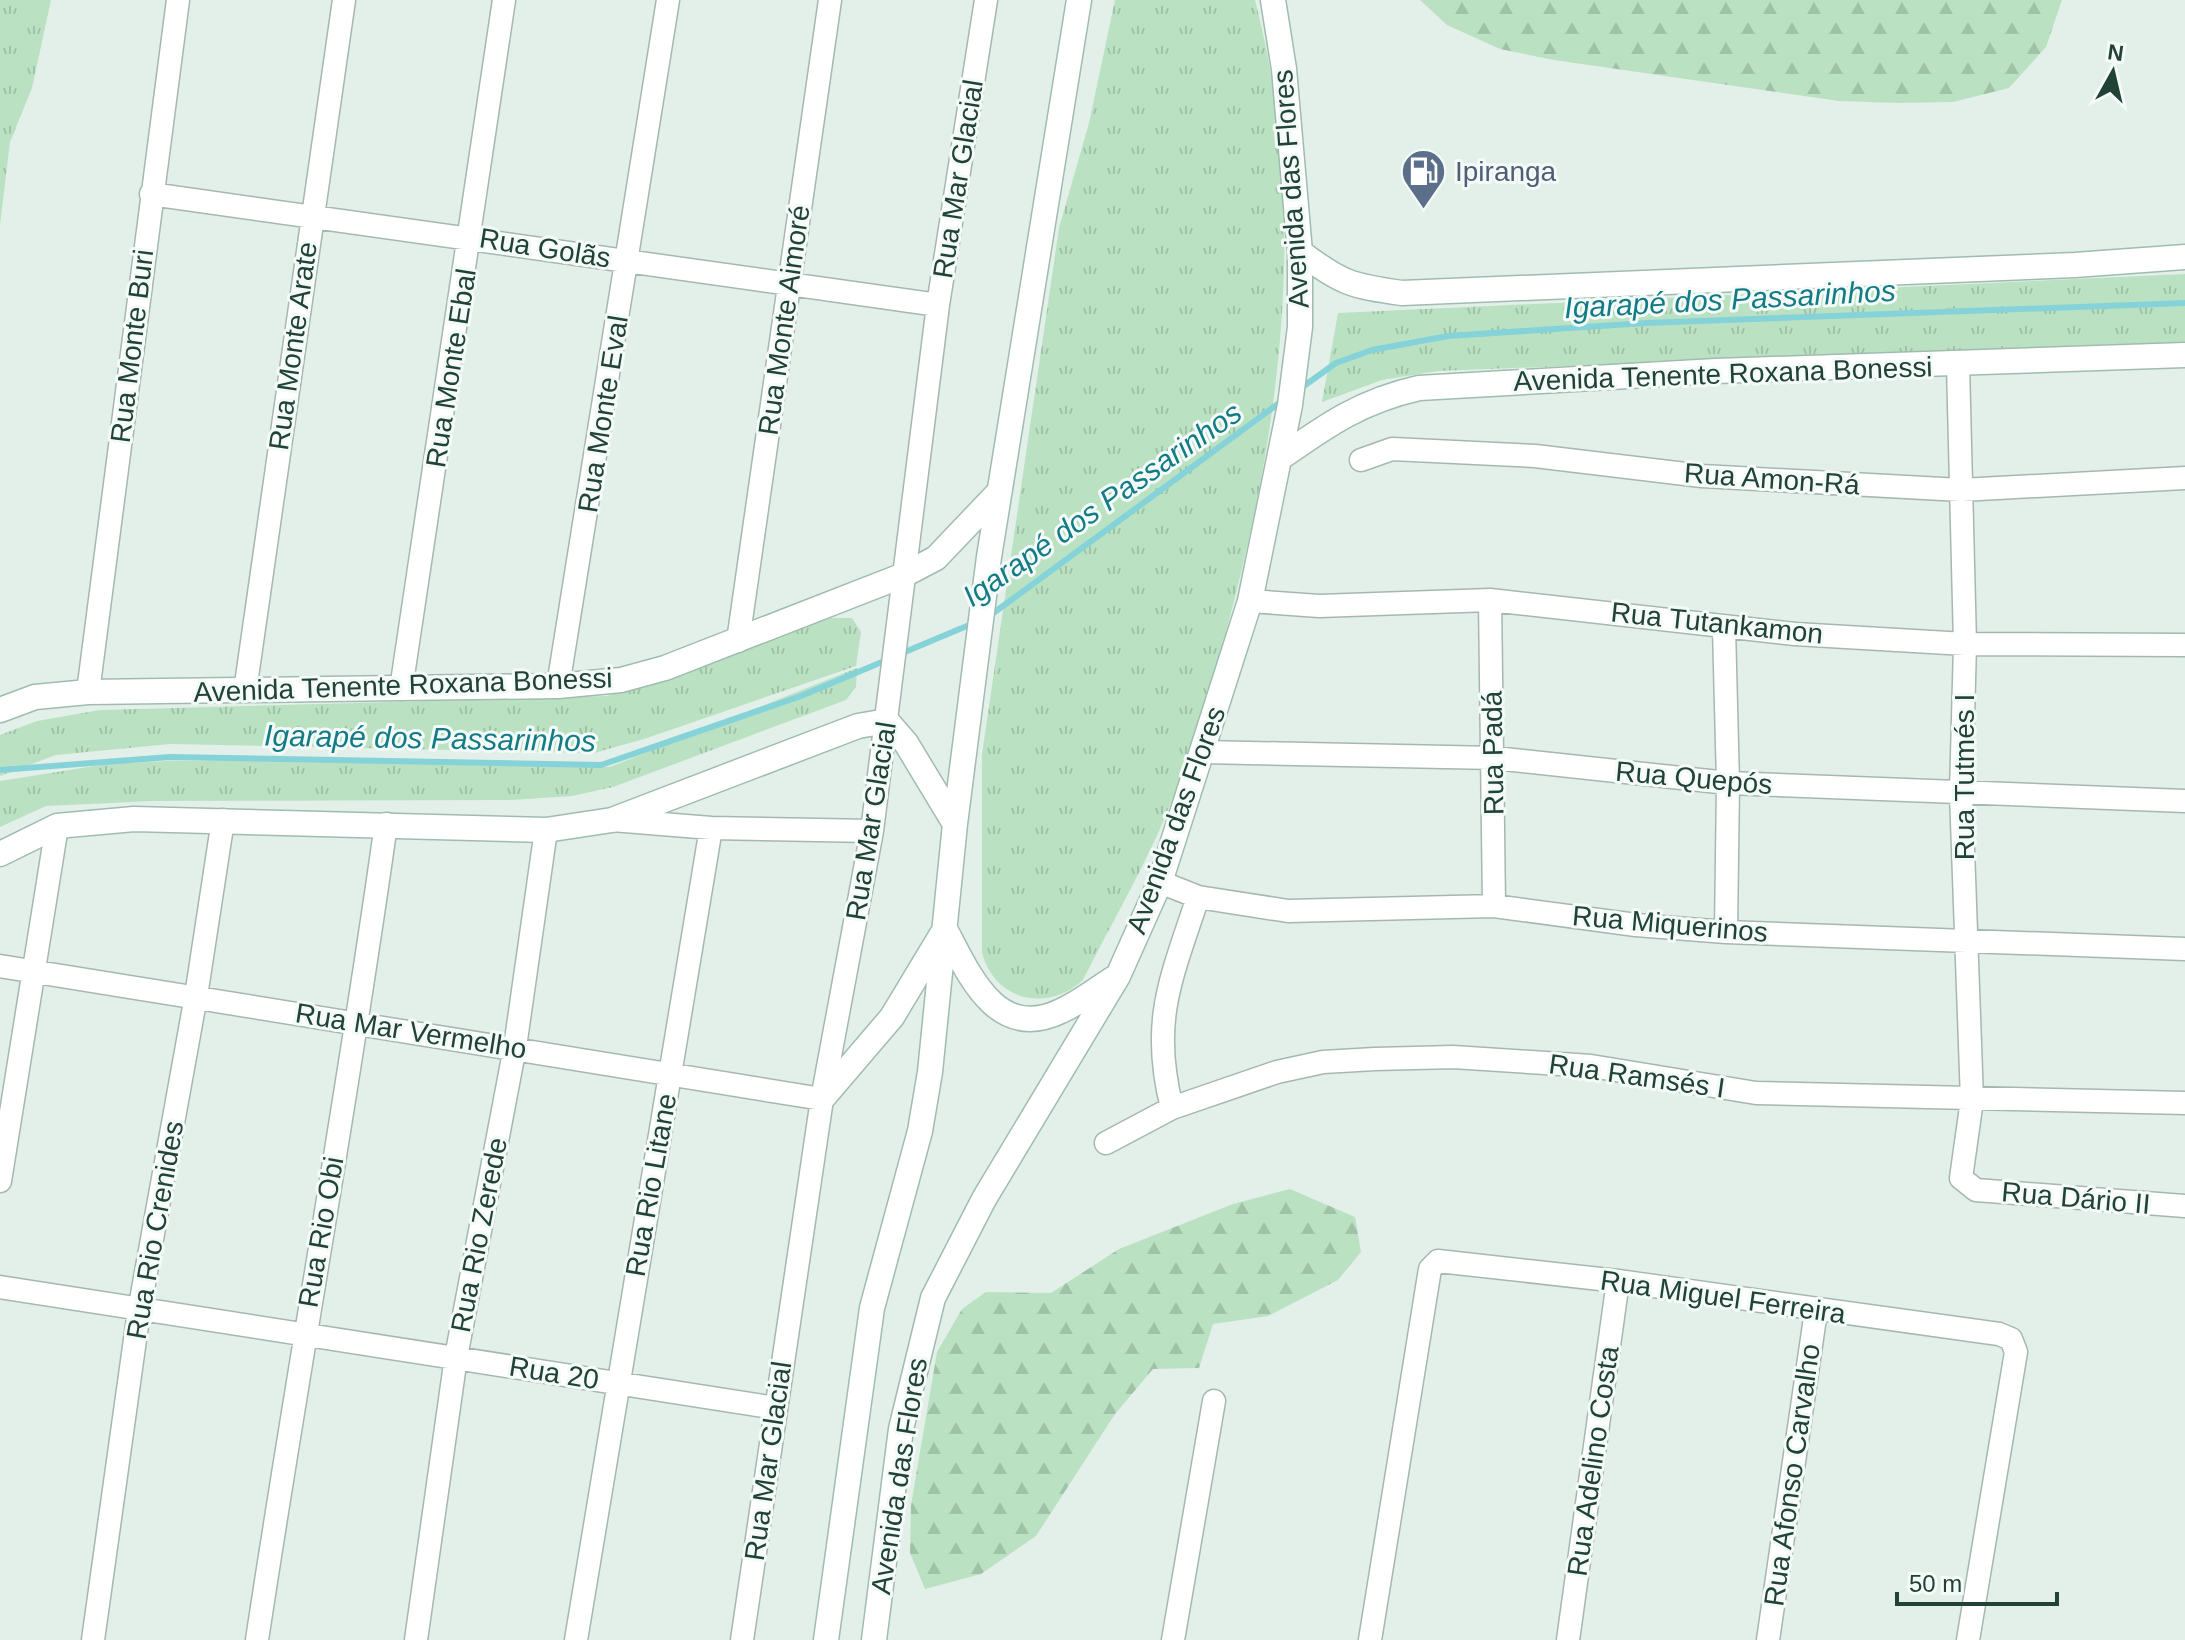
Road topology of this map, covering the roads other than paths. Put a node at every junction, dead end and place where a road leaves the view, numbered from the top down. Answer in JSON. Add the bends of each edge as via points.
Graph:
{"nodes":[{"id":1,"x":178,"y":0,"type":"edge"},
{"id":2,"x":344,"y":0,"type":"edge"},
{"id":3,"x":504,"y":0,"type":"edge"},
{"id":4,"x":668,"y":0,"type":"edge"},
{"id":5,"x":830,"y":0,"type":"edge"},
{"id":6,"x":986,"y":0,"type":"edge"},
{"id":7,"x":1079,"y":0,"type":"edge"},
{"id":8,"x":1273,"y":0,"type":"edge"},
{"id":9,"x":151,"y":194,"type":"junction"},
{"id":10,"x":312,"y":215,"type":"junction"},
{"id":11,"x":471,"y":237,"type":"junction"},
{"id":12,"x":1300,"y":252,"type":"junction"},
{"id":13,"x":2185,"y":257,"type":"edge"},
{"id":14,"x":628,"y":261,"type":"junction"},
{"id":15,"x":790,"y":283,"type":"junction"},
{"id":16,"x":938,"y":305,"type":"junction"},
{"id":17,"x":2185,"y":355,"type":"edge"},
{"id":18,"x":1958,"y":365,"type":"junction"},
{"id":19,"x":1280,"y":458,"type":"junction"},
{"id":20,"x":1361,"y":460,"type":"dead end"},
{"id":21,"x":2185,"y":478,"type":"edge"},
{"id":22,"x":1961,"y":490,"type":"junction"},
{"id":23,"x":997,"y":494,"type":"junction"},
{"id":24,"x":904,"y":575,"type":"junction"},
{"id":25,"x":1490,"y":600,"type":"junction"},
{"id":26,"x":1250,"y":601,"type":"junction"},
{"id":27,"x":1724,"y":628,"type":"junction"},
{"id":28,"x":738,"y":641,"type":"junction"},
{"id":29,"x":1965,"y":644,"type":"junction"},
{"id":30,"x":2185,"y":645,"type":"edge"},
{"id":31,"x":558,"y":686,"type":"junction"},
{"id":32,"x":401,"y":689,"type":"junction"},
{"id":33,"x":245,"y":691,"type":"junction"},
{"id":34,"x":88,"y":692,"type":"junction"},
{"id":35,"x":0,"y":710,"type":"edge"},
{"id":36,"x":887,"y":721,"type":"junction"},
{"id":37,"x":1203,"y":752,"type":"junction"},
{"id":38,"x":1495,"y":758,"type":"junction"},
{"id":39,"x":1728,"y":783,"type":"junction"},
{"id":40,"x":1961,"y":793,"type":"junction"},
{"id":41,"x":2185,"y":801,"type":"edge"},
{"id":42,"x":223,"y":820,"type":"junction"},
{"id":43,"x":612,"y":820,"type":"junction"},
{"id":44,"x":386,"y":824,"type":"junction"},
{"id":45,"x":955,"y":824,"type":"junction"},
{"id":46,"x":57,"y":826,"type":"junction"},
{"id":47,"x":711,"y":828,"type":"junction"},
{"id":48,"x":546,"y":830,"type":"junction"},
{"id":49,"x":872,"y":831,"type":"junction"},
{"id":50,"x":0,"y":854,"type":"edge"},
{"id":51,"x":1160,"y":882,"type":"junction"},
{"id":52,"x":1198,"y":897,"type":"junction"},
{"id":53,"x":1494,"y":906,"type":"junction"},
{"id":54,"x":945,"y":929,"type":"junction"},
{"id":55,"x":1726,"y":932,"type":"junction"},
{"id":56,"x":1967,"y":941,"type":"junction"},
{"id":57,"x":2185,"y":949,"type":"edge"},
{"id":58,"x":0,"y":966,"type":"edge"},
{"id":59,"x":33,"y":970,"type":"junction"},
{"id":60,"x":1118,"y":976,"type":"junction"},
{"id":61,"x":196,"y":996,"type":"junction"},
{"id":62,"x":358,"y":1025,"type":"junction"},
{"id":63,"x":515,"y":1047,"type":"junction"},
{"id":64,"x":670,"y":1074,"type":"junction"},
{"id":65,"x":822,"y":1099,"type":"junction"},
{"id":66,"x":1972,"y":1100,"type":"junction"},
{"id":67,"x":2185,"y":1103,"type":"edge"},
{"id":68,"x":1172,"y":1108,"type":"junction"},
{"id":69,"x":1106,"y":1143,"type":"dead end"},
{"id":70,"x":0,"y":1181,"type":"edge"},
{"id":71,"x":1968,"y":1186,"type":"joint"},
{"id":72,"x":2185,"y":1206,"type":"edge"},
{"id":73,"x":1618,"y":1281,"type":"junction"},
{"id":74,"x":0,"y":1287,"type":"edge"},
{"id":75,"x":139,"y":1311,"type":"junction"},
{"id":76,"x":1816,"y":1311,"type":"junction"},
{"id":77,"x":303,"y":1336,"type":"junction"},
{"id":78,"x":456,"y":1357,"type":"junction"},
{"id":79,"x":618,"y":1383,"type":"junction"},
{"id":80,"x":1214,"y":1401,"type":"dead end"},
{"id":81,"x":776,"y":1408,"type":"junction"},
{"id":82,"x":93,"y":1640,"type":"edge"},
{"id":83,"x":257,"y":1640,"type":"edge"},
{"id":84,"x":416,"y":1640,"type":"edge"},
{"id":85,"x":576,"y":1640,"type":"edge"},
{"id":86,"x":742,"y":1640,"type":"edge"},
{"id":87,"x":826,"y":1640,"type":"edge"},
{"id":88,"x":874,"y":1640,"type":"edge"},
{"id":89,"x":1173,"y":1640,"type":"edge"},
{"id":90,"x":1370,"y":1640,"type":"edge"},
{"id":91,"x":1568,"y":1640,"type":"edge"},
{"id":92,"x":1768,"y":1640,"type":"edge"},
{"id":93,"x":1968,"y":1640,"type":"edge"}],
"edges":[{"from":1,"to":9,"type":"street","name":"Rua Monte Buri"},
{"from":2,"to":10,"type":"street","name":"Rua Monte Arate"},
{"from":3,"to":11,"type":"street","name":"Rua Monte Ebal"},
{"from":4,"to":14,"type":"street","name":"Rua Monte Eval"},
{"from":5,"to":15,"type":"street","name":"Rua Monte Aimoré"},
{"from":6,"to":16,"type":"street","name":"Rua Mar Glacial"},
{"from":7,"to":23,"type":"street","name":"Avenida das Flores"},
{"from":8,"to":12,"type":"street","name":"Avenida das Flores"},
{"from":9,"to":10,"type":"street","name":"Rua Golãs"},
{"from":9,"to":34,"type":"street","name":"Rua Monte Buri"},
{"from":10,"to":11,"type":"street","name":"Rua Golãs"},
{"from":10,"to":33,"type":"street","name":"Rua Monte Arate"},
{"from":11,"to":14,"type":"street","name":"Rua Golãs"},
{"from":11,"to":32,"type":"street","name":"Rua Monte Ebal"},
{"from":12,"to":13,"type":"street","via":[[1353,287],[1402,293]]},
{"from":12,"to":19,"type":"street","name":"Avenida das Flores","via":[[1300,327]]},
{"from":14,"to":15,"type":"street","name":"Rua Golãs"},
{"from":14,"to":31,"type":"street","name":"Rua Monte Eval"},
{"from":15,"to":16,"type":"street","name":"Rua Golãs"},
{"from":15,"to":28,"type":"street","name":"Rua Monte Aimoré"},
{"from":16,"to":24,"type":"street","name":"Rua Mar Glacial"},
{"from":17,"to":18,"type":"street","name":"Avenida Tenente Roxana Bonessi"},
{"from":18,"to":19,"type":"street","name":"Avenida Tenente Roxana Bonessi","via":[[1716,371],[1419,388],[1381,396],[1351,410]]},
{"from":18,"to":22,"type":"street","name":"Rua Tutmés I"},
{"from":19,"to":26,"type":"street","name":"Avenida das Flores"},
{"from":20,"to":22,"type":"street","name":"Rua Amon-Rá","via":[[1392,449],[1535,456],[1702,476]]},
{"from":21,"to":22,"type":"street","name":"Rua Amon-Rá"},
{"from":22,"to":29,"type":"street","name":"Rua Tutmés I"},
{"from":23,"to":24,"type":"street","name":"Avenida Tenente Roxana Bonessi","via":[[936,558]]},
{"from":23,"to":45,"type":"street","name":"Avenida das Flores"},
{"from":24,"to":28,"type":"street","name":"Avenida Tenente Roxana Bonessi"},
{"from":24,"to":36,"type":"street","name":"Rua Mar Glacial"},
{"from":25,"to":26,"type":"street","name":"Rua Tutankamon","via":[[1319,606]]},
{"from":25,"to":27,"type":"street","name":"Rua Tutankamon"},
{"from":25,"to":38,"type":"street","name":"Rua Padá"},
{"from":26,"to":37,"type":"street","name":"Avenida das Flores"},
{"from":27,"to":29,"type":"street","name":"Rua Tutankamon"},
{"from":27,"to":39,"type":"street"},
{"from":28,"to":31,"type":"street","name":"Avenida Tenente Roxana Bonessi","via":[[621,680]]},
{"from":29,"to":30,"type":"street","name":"Rua Tutankamon"},
{"from":29,"to":40,"type":"street","name":"Rua Tutmés I"},
{"from":31,"to":32,"type":"street","name":"Avenida Tenente Roxana Bonessi"},
{"from":32,"to":33,"type":"street","name":"Avenida Tenente Roxana Bonessi"},
{"from":33,"to":34,"type":"street","name":"Avenida Tenente Roxana Bonessi"},
{"from":34,"to":35,"type":"street","name":"Avenida Tenente Roxana Bonessi","via":[[35,697]]},
{"from":36,"to":43,"type":"street","via":[[858,726]]},
{"from":36,"to":45,"type":"street"},
{"from":36,"to":49,"type":"street","name":"Rua Mar Glacial"},
{"from":37,"to":38,"type":"street","name":"Rua Quepós"},
{"from":37,"to":51,"type":"street","name":"Avenida das Flores"},
{"from":38,"to":39,"type":"street","name":"Rua Quepós"},
{"from":38,"to":53,"type":"street","name":"Rua Padá"},
{"from":39,"to":40,"type":"street","name":"Rua Quepós"},
{"from":39,"to":55,"type":"street"},
{"from":40,"to":41,"type":"street","name":"Rua Quepós"},
{"from":40,"to":56,"type":"street","name":"Rua Tutmés I"},
{"from":42,"to":44,"type":"street"},
{"from":42,"to":46,"type":"street","via":[[134,819]]},
{"from":42,"to":61,"type":"street","name":"Rua Rio Crenides"},
{"from":43,"to":47,"type":"street"},
{"from":43,"to":48,"type":"street"},
{"from":44,"to":48,"type":"street"},
{"from":44,"to":62,"type":"street","name":"Rua Rio Obi"},
{"from":45,"to":54,"type":"street","name":"Avenida das Flores"},
{"from":46,"to":50,"type":"street"},
{"from":46,"to":59,"type":"street"},
{"from":47,"to":49,"type":"street"},
{"from":47,"to":64,"type":"street","name":"Rua Rio Litane"},
{"from":48,"to":63,"type":"street","name":"Rua Rio Zerede"},
{"from":49,"to":65,"type":"street","name":"Rua Mar Glacial"},
{"from":51,"to":52,"type":"street","name":"Rua Miquerinos"},
{"from":51,"to":60,"type":"street","name":"Avenida das Flores"},
{"from":52,"to":53,"type":"street","name":"Rua Miquerinos","via":[[1316,913]]},
{"from":52,"to":68,"type":"street","via":[[1166,991],[1161,1052]]},
{"from":53,"to":55,"type":"street","name":"Rua Miquerinos"},
{"from":54,"to":60,"type":"street","via":[[989,1003],[1014,1017],[1060,1012]]},
{"from":54,"to":65,"type":"street","via":[[892,1017]]},
{"from":54,"to":87,"type":"street","name":"Avenida das Flores","via":[[920,1131],[872,1308]]},
{"from":55,"to":56,"type":"street","name":"Rua Miquerinos"},
{"from":56,"to":57,"type":"street","name":"Rua Miquerinos"},
{"from":56,"to":66,"type":"street","name":"Rua Tutmés I"},
{"from":58,"to":59,"type":"street","name":"Rua Mar Vermelho"},
{"from":59,"to":61,"type":"street","name":"Rua Mar Vermelho"},
{"from":59,"to":70,"type":"street"},
{"from":60,"to":88,"type":"street","name":"Avenida das Flores","via":[[984,1199],[933,1298],[901,1429]]},
{"from":61,"to":62,"type":"street","name":"Rua Mar Vermelho"},
{"from":61,"to":75,"type":"street","name":"Rua Rio Crenides"},
{"from":62,"to":63,"type":"street","name":"Rua Mar Vermelho"},
{"from":62,"to":77,"type":"street","name":"Rua Rio Obi"},
{"from":63,"to":64,"type":"street","name":"Rua Mar Vermelho"},
{"from":63,"to":78,"type":"street","name":"Rua Rio Zerede"},
{"from":64,"to":65,"type":"street","name":"Rua Mar Vermelho"},
{"from":64,"to":79,"type":"street","name":"Rua Rio Litane"},
{"from":65,"to":81,"type":"street","name":"Rua Mar Glacial"},
{"from":66,"to":67,"type":"street","name":"Rua Ramsés I"},
{"from":66,"to":68,"type":"street","name":"Rua Ramsés I","via":[[1756,1093],[1591,1066],[1453,1057],[1323,1062]]},
{"from":66,"to":71,"type":"street","name":"Rua Tutmés I","via":[[1961,1178]]},
{"from":68,"to":69,"type":"street","name":"Rua Ramsés I"},
{"from":71,"to":72,"type":"street","name":"Rua Dário II"},
{"from":73,"to":76,"type":"street","name":"Rua Miguel Ferreira"},
{"from":73,"to":90,"type":"street","name":"Rua Miguel Ferreira","via":[[1433,1263]]},
{"from":73,"to":91,"type":"street","name":"Rua Adelino Costa"},
{"from":74,"to":75,"type":"street","name":"Rua 20"},
{"from":75,"to":77,"type":"street","name":"Rua 20"},
{"from":75,"to":82,"type":"street","name":"Rua Rio Crenides"},
{"from":76,"to":92,"type":"street","name":"Rua Afonso Carvalho"},
{"from":76,"to":93,"type":"street","name":"Rua Miguel Ferreira","via":[[2011,1339],[2016,1352]]},
{"from":77,"to":78,"type":"street","name":"Rua 20"},
{"from":77,"to":83,"type":"street","name":"Rua Rio Obi"},
{"from":78,"to":79,"type":"street","name":"Rua 20"},
{"from":78,"to":84,"type":"street","name":"Rua Rio Zerede"},
{"from":79,"to":81,"type":"street","name":"Rua 20"},
{"from":79,"to":85,"type":"street","name":"Rua Rio Litane"},
{"from":80,"to":89,"type":"street"},
{"from":81,"to":86,"type":"street","name":"Rua Mar Glacial"}]}
